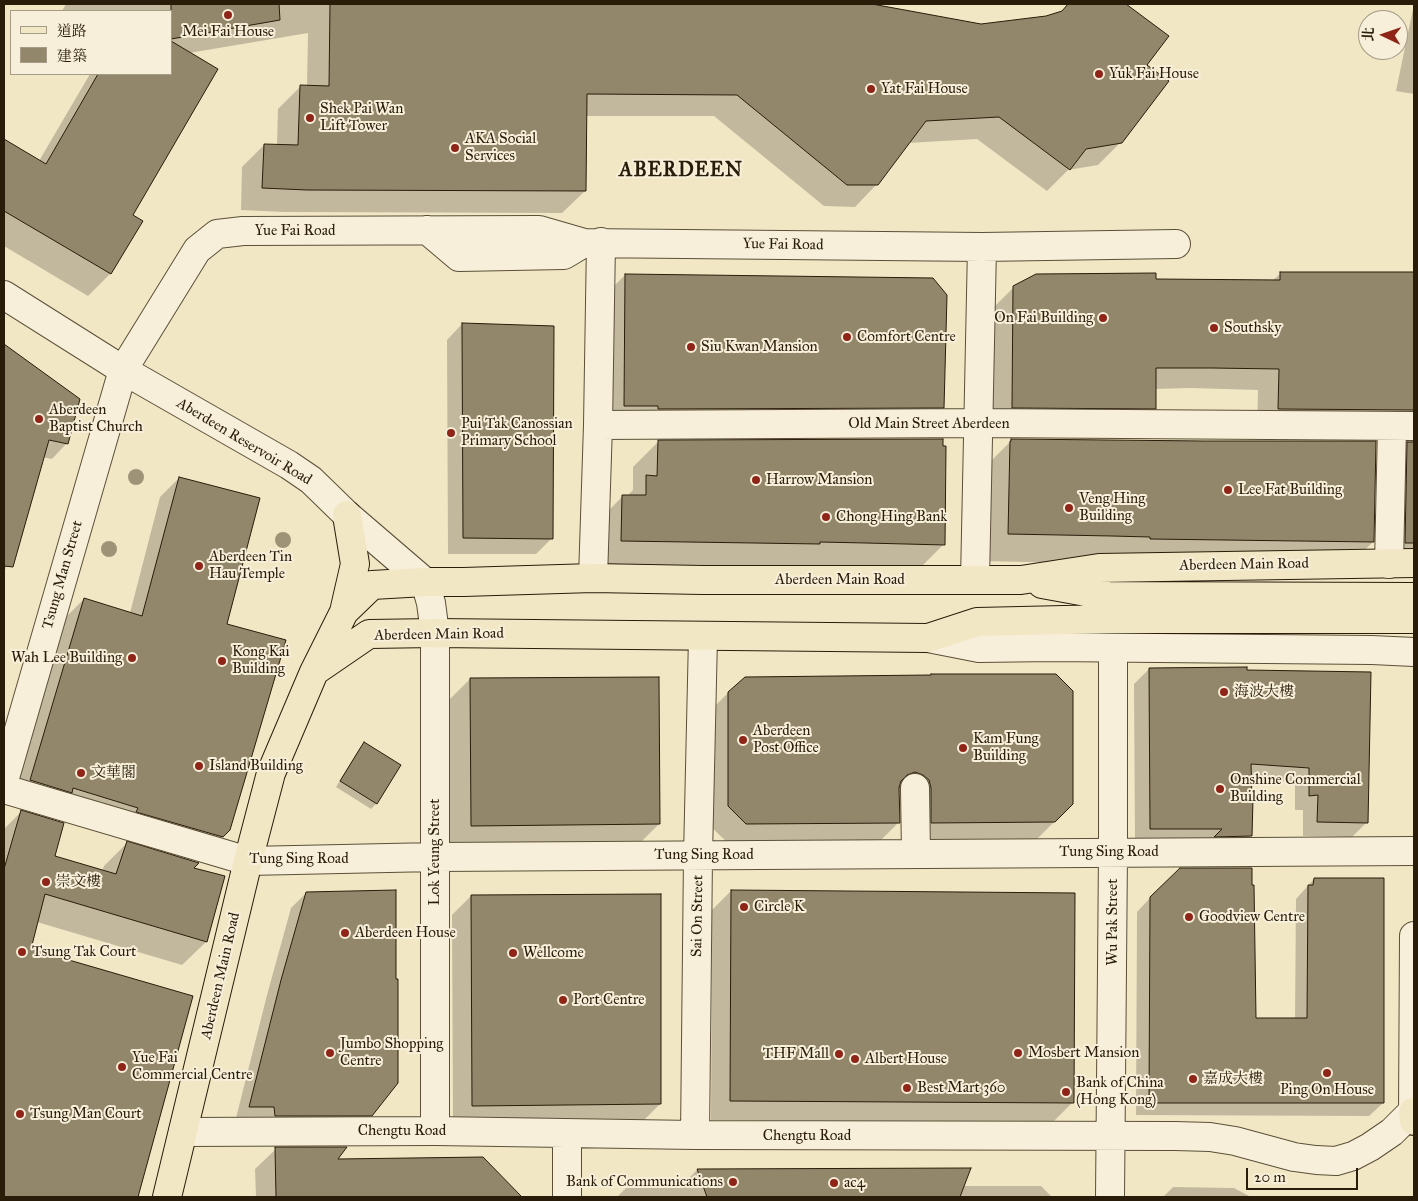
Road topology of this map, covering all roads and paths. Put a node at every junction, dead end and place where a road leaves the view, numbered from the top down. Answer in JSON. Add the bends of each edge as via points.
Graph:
{"nodes":[{"id":1,"x":427,"y":230,"type":"junction"},
{"id":2,"x":1176,"y":244,"type":"dead end"},
{"id":3,"x":583,"y":247,"type":"junction"},
{"id":4,"x":982,"y":247,"type":"junction"},
{"id":5,"x":4,"y":295,"type":"edge"},
{"id":6,"x":123,"y":370,"type":"junction"},
{"id":7,"x":979,"y":423,"type":"junction"},
{"id":8,"x":598,"y":425,"type":"junction"},
{"id":9,"x":1403,"y":426,"type":"edge"},
{"id":10,"x":347,"y":515,"type":"junction"},
{"id":11,"x":1402,"y":564,"type":"edge"},
{"id":12,"x":593,"y":578,"type":"junction"},
{"id":13,"x":975,"y":580,"type":"junction"},
{"id":14,"x":1021,"y":580,"type":"junction"},
{"id":15,"x":424,"y":582,"type":"junction"},
{"id":16,"x":1414,"y":597,"type":"edge"},
{"id":17,"x":344,"y":612,"type":"junction"},
{"id":18,"x":1414,"y":619,"type":"edge"},
{"id":19,"x":435,"y":633,"type":"junction"},
{"id":20,"x":703,"y":637,"type":"junction"},
{"id":21,"x":928,"y":638,"type":"junction"},
{"id":22,"x":1113,"y":648,"type":"junction"},
{"id":23,"x":1414,"y":652,"type":"edge"},
{"id":24,"x":314,"y":672,"type":"junction"},
{"id":25,"x":4,"y":780,"type":"edge"},
{"id":26,"x":916,"y":788,"type":"dead end"},
{"id":27,"x":4,"y":789,"type":"edge"},
{"id":28,"x":1414,"y":851,"type":"edge"},
{"id":29,"x":1113,"y":852,"type":"junction"},
{"id":30,"x":916,"y":854,"type":"junction"},
{"id":31,"x":698,"y":856,"type":"junction"},
{"id":32,"x":434,"y":857,"type":"junction"},
{"id":33,"x":248,"y":861,"type":"junction"},
{"id":34,"x":1414,"y":936,"type":"edge"},
{"id":35,"x":1414,"y":1115,"type":"edge"},
{"id":36,"x":435,"y":1131,"type":"junction"},
{"id":37,"x":183,"y":1132,"type":"junction"},
{"id":38,"x":567,"y":1134,"type":"junction"},
{"id":39,"x":695,"y":1135,"type":"junction"},
{"id":40,"x":1111,"y":1137,"type":"junction"},
{"id":41,"x":167,"y":1197,"type":"edge"},
{"id":42,"x":567,"y":1197,"type":"edge"},
{"id":43,"x":1110,"y":1197,"type":"edge"}],
"edges":[{"from":1,"to":3,"type":"street","name":"Yue Fai Road","via":[[539,230]]},
{"from":1,"to":3,"type":"street","via":[[459,257]]},
{"from":1,"to":6,"type":"street","name":"Yue Fai Road","via":[[243,231],[217,234],[197,250]]},
{"from":2,"to":4,"type":"street","name":"Yue Fai Road"},
{"from":3,"to":4,"type":"street","name":"Yue Fai Road"},
{"from":3,"to":8,"type":"street"},
{"from":4,"to":7,"type":"street"},
{"from":5,"to":6,"type":"street","name":"Aberdeen Reservoir Road"},
{"from":6,"to":10,"type":"street","name":"Aberdeen Reservoir Road","via":[[289,465],[311,480]]},
{"from":6,"to":25,"type":"street","name":"Tsung Man Street"},
{"from":7,"to":8,"type":"street","name":"Old Main Street Aberdeen"},
{"from":7,"to":9,"type":"street","name":"Old Main Street Aberdeen"},
{"from":7,"to":13,"type":"street"},
{"from":8,"to":12,"type":"street"},
{"from":9,"to":11,"type":"street"},
{"from":10,"to":15,"type":"street","name":"Aberdeen Reservoir Road"},
{"from":10,"to":17,"type":"main road","via":[[355,564]]},
{"from":11,"to":14,"type":"main road","name":"Aberdeen Main Road","via":[[1099,568]]},
{"from":12,"to":13,"type":"main road","name":"Aberdeen Main Road"},
{"from":12,"to":15,"type":"main road","name":"Aberdeen Main Road"},
{"from":13,"to":14,"type":"main road","name":"Aberdeen Main Road"},
{"from":14,"to":16,"type":"main road","via":[[1108,596]]},
{"from":15,"to":17,"type":"main road","name":"Aberdeen Main Road","via":[[372,585]]},
{"from":15,"to":19,"type":"street"},
{"from":17,"to":24,"type":"main road","name":"Aberdeen Main Road"},
{"from":18,"to":21,"type":"main road","via":[[977,622]]},
{"from":19,"to":20,"type":"main road","name":"Aberdeen Main Road"},
{"from":19,"to":24,"type":"main road","name":"Aberdeen Main Road","via":[[369,634]]},
{"from":19,"to":32,"type":"street","name":"Lok Yeung Street"},
{"from":20,"to":21,"type":"main road","name":"Aberdeen Main Road"},
{"from":20,"to":31,"type":"street","name":"Sai On Street"},
{"from":21,"to":22,"type":"street","name":"Aberdeen Main Road","via":[[978,648]]},
{"from":22,"to":23,"type":"street","name":"Aberdeen Main Road"},
{"from":22,"to":29,"type":"street","name":"Wu Pak Street"},
{"from":24,"to":33,"type":"main road","name":"Aberdeen Main Road","via":[[271,773]]},
{"from":26,"to":30,"type":"street"},
{"from":27,"to":33,"type":"street","name":"Tung Sing Road"},
{"from":28,"to":29,"type":"street","name":"Tung Sing Road"},
{"from":29,"to":30,"type":"street","name":"Tung Sing Road"},
{"from":29,"to":40,"type":"street","name":"Wu Pak Street"},
{"from":30,"to":31,"type":"street","name":"Tung Sing Road"},
{"from":31,"to":32,"type":"street","name":"Tung Sing Road"},
{"from":31,"to":39,"type":"street","name":"Sai On Street"},
{"from":32,"to":33,"type":"street","name":"Tung Sing Road"},
{"from":32,"to":36,"type":"street","name":"Lok Yeung Street"},
{"from":33,"to":37,"type":"main road","name":"Aberdeen Main Road"},
{"from":34,"to":35,"type":"street"},
{"from":35,"to":40,"type":"street","name":"Chengtu Road","via":[[1370,1147],[1336,1161],[1294,1157],[1210,1137]]},
{"from":36,"to":37,"type":"street","name":"Chengtu Road"},
{"from":36,"to":38,"type":"street","name":"Chengtu Road"},
{"from":37,"to":41,"type":"main road","name":"Aberdeen Main Road"},
{"from":38,"to":39,"type":"street","name":"Chengtu Road"},
{"from":38,"to":42,"type":"street"},
{"from":39,"to":40,"type":"street","name":"Chengtu Road"},
{"from":40,"to":43,"type":"street","name":"Wu Pak Street"}]}
